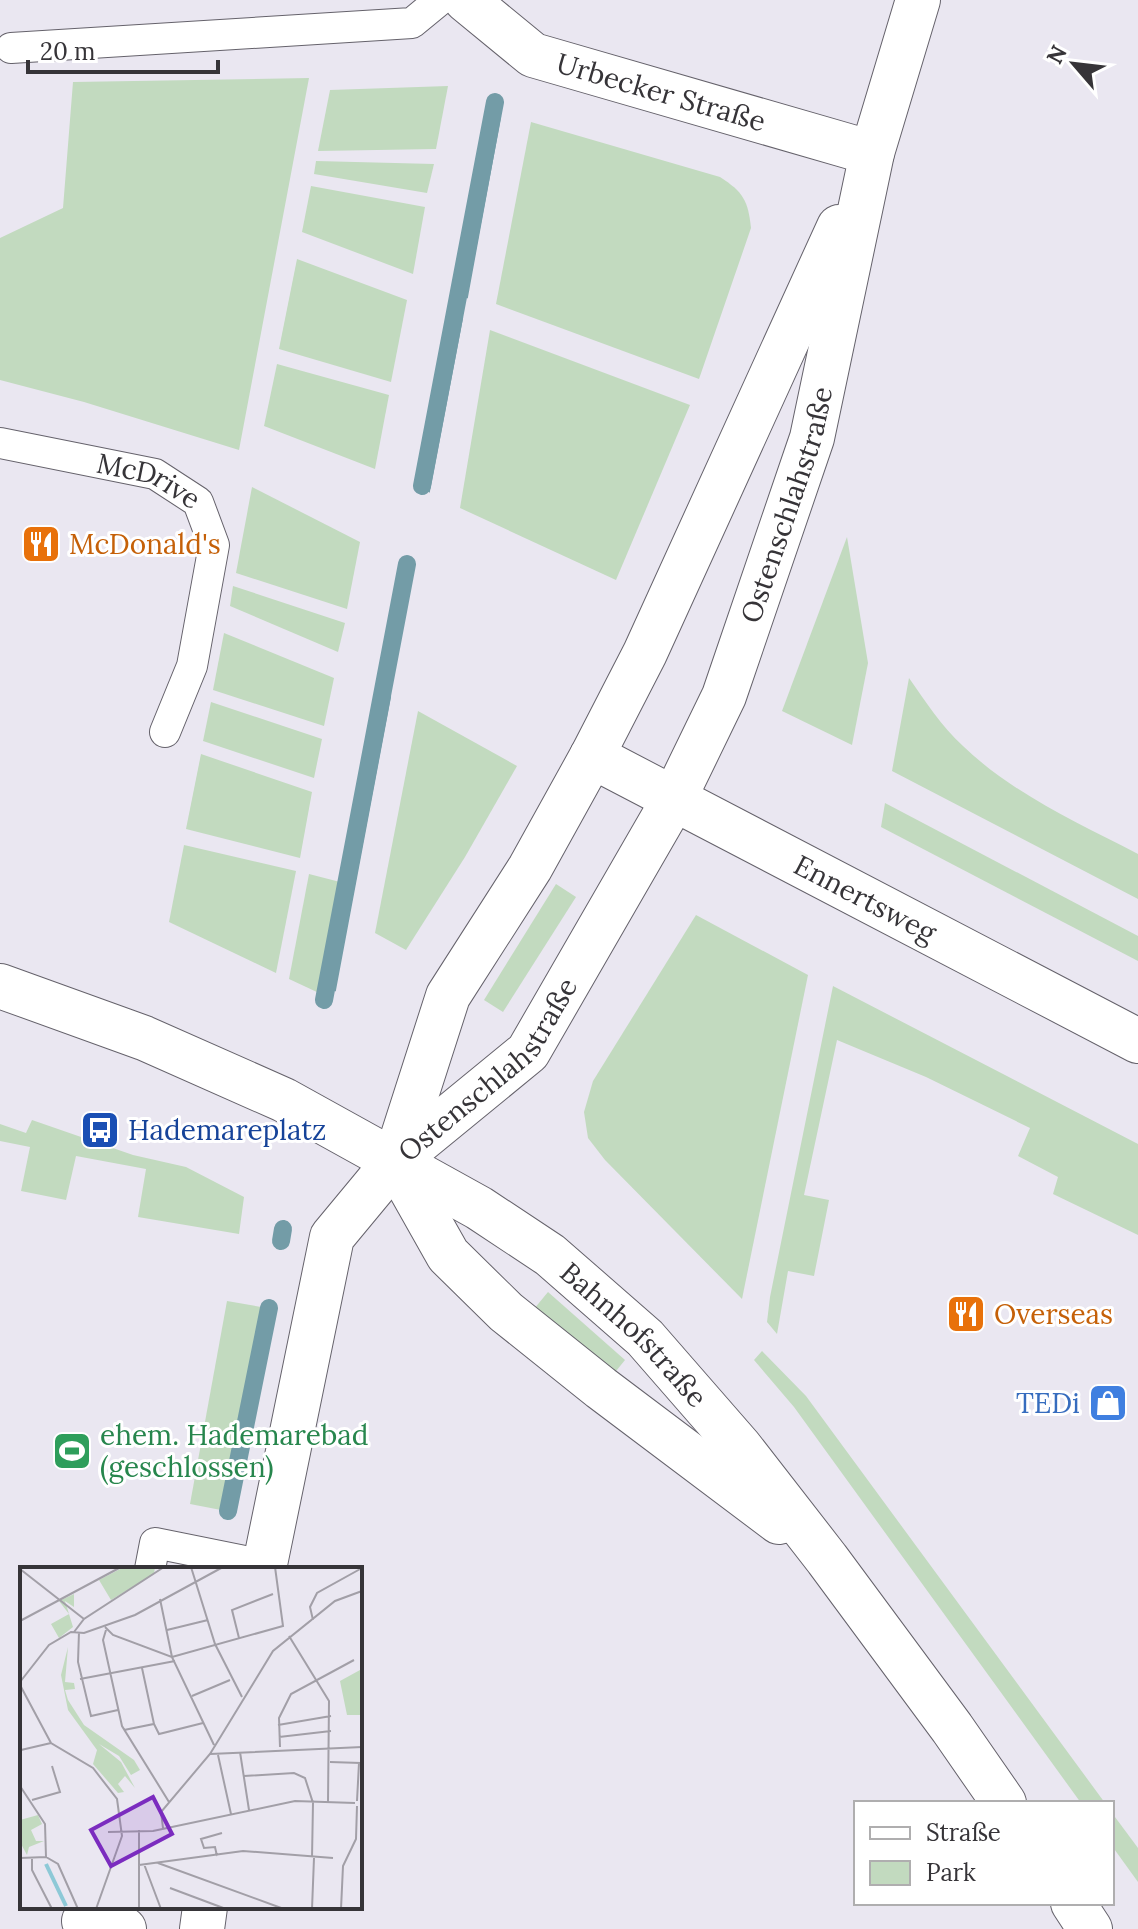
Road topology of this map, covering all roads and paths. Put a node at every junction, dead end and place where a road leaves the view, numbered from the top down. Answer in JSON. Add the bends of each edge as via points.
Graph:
{"nodes":[{"id":1,"x":440,"y":0,"type":"edge"},
{"id":2,"x":466,"y":0,"type":"edge"},
{"id":3,"x":918,"y":0,"type":"edge"},
{"id":4,"x":11,"y":48,"type":"dead end"},
{"id":5,"x":872,"y":153,"type":"junction"},
{"id":6,"x":0,"y":443,"type":"edge"},
{"id":7,"x":165,"y":732,"type":"dead end"},
{"id":8,"x":592,"y":756,"type":"junction"},
{"id":9,"x":674,"y":799,"type":"junction"},
{"id":10,"x":0,"y":986,"type":"edge"},
{"id":11,"x":1138,"y":1041,"type":"edge"},
{"id":12,"x":395,"y":1161,"type":"junction"},
{"id":13,"x":827,"y":1559,"type":"junction"},
{"id":14,"x":150,"y":1567,"type":"edge"},
{"id":15,"x":264,"y":1567,"type":"edge"},
{"id":16,"x":1003,"y":1801,"type":"edge"},
{"id":17,"x":1074,"y":1905,"type":"edge"},
{"id":18,"x":205,"y":1909,"type":"edge"},
{"id":19,"x":202,"y":1929,"type":"edge"},
{"id":20,"x":1090,"y":1929,"type":"edge"}],
"edges":[{"from":1,"to":4,"type":"lane","via":[[412,23]]},
{"from":2,"to":5,"type":"street","name":"Urbecker Straße","via":[[533,55]]},
{"from":3,"to":5,"type":"street","name":"Ostenschlahstraße"},
{"from":5,"to":8,"type":"street","name":"Ostenschlahstraße","via":[[656,628]]},
{"from":5,"to":9,"type":"street","name":"Ostenschlahstraße","via":[[812,438],[724,696]]},
{"from":6,"to":7,"type":"lane","name":"McDrive","via":[[155,474],[198,502],[214,545],[192,666]]},
{"from":8,"to":9,"type":"street","name":"Ennertsweg"},
{"from":8,"to":12,"type":"street","name":"Ostenschlahstraße","via":[[530,868],[448,996]]},
{"from":9,"to":11,"type":"street","name":"Ennertsweg"},
{"from":9,"to":12,"type":"street","name":"Ostenschlahstraße","via":[[528,1052]]},
{"from":10,"to":12,"type":"street","name":"Bahnhofstraße","via":[[144,1038],[284,1100]]},
{"from":12,"to":13,"type":"street","name":"Bahnhofstraße","via":[[550,1255],[645,1338],[740,1447]]},
{"from":12,"to":13,"type":"street","name":"Bahnhofstraße","via":[[448,1255],[506,1312]]},
{"from":12,"to":15,"type":"street","via":[[332,1237]]},
{"from":13,"to":16,"type":"street","name":"Bahnhofstraße"},
{"from":14,"to":15,"type":"lane","via":[[155,1543]]},
{"from":17,"to":20,"type":"street"},
{"from":18,"to":19,"type":"street"}]}
